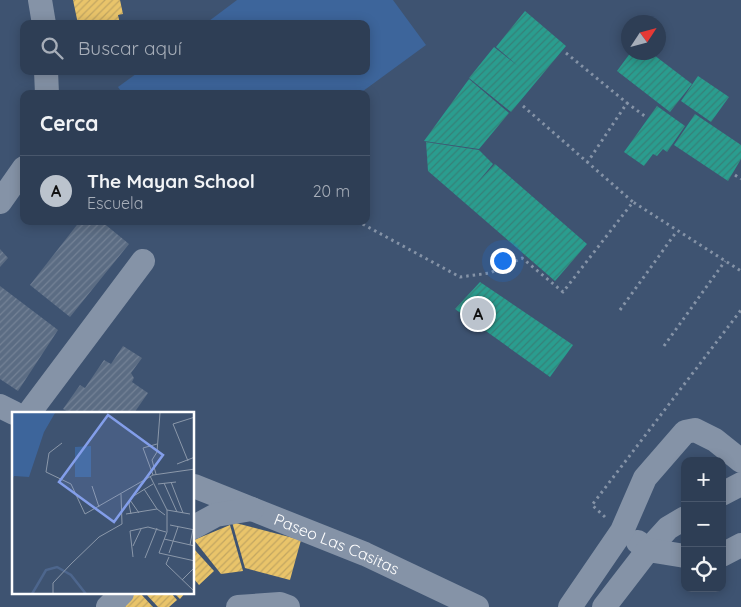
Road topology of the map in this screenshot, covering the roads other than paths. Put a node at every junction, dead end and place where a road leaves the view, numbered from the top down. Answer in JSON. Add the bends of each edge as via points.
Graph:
{"nodes":[{"id":1,"x":40,"y":0,"type":"edge"},
{"id":2,"x":43,"y":20,"type":"edge"},
{"id":3,"x":46,"y":75,"type":"edge"},
{"id":4,"x":47,"y":90,"type":"edge"},
{"id":5,"x":20,"y":174,"type":"edge"},
{"id":6,"x":0,"y":202,"type":"edge"},
{"id":7,"x":143,"y":260,"type":"dead end"},
{"id":8,"x":0,"y":406,"type":"edge"},
{"id":9,"x":12,"y":412,"type":"edge"},
{"id":10,"x":30,"y":412,"type":"edge"},
{"id":11,"x":741,"y":461,"type":"edge"},
{"id":12,"x":741,"y":484,"type":"edge"},
{"id":13,"x":195,"y":486,"type":"edge"},
{"id":14,"x":726,"y":492,"type":"edge"},
{"id":15,"x":252,"y":509,"type":"junction"},
{"id":16,"x":681,"y":520,"type":"edge"},
{"id":17,"x":195,"y":526,"type":"edge"},
{"id":18,"x":622,"y":531,"type":"junction"},
{"id":19,"x":741,"y":545,"type":"edge"},
{"id":20,"x":648,"y":550,"type":"junction"},
{"id":21,"x":726,"y":553,"type":"edge"},
{"id":22,"x":681,"y":555,"type":"edge"},
{"id":23,"x":121,"y":594,"type":"edge"},
{"id":24,"x":241,"y":606,"type":"edge"},
{"id":25,"x":108,"y":607,"type":"edge"},
{"id":26,"x":288,"y":607,"type":"edge"},
{"id":27,"x":477,"y":607,"type":"edge"},
{"id":28,"x":570,"y":607,"type":"edge"},
{"id":29,"x":604,"y":607,"type":"edge"}],
"edges":[{"from":1,"to":2,"type":"street"},
{"from":3,"to":4,"type":"street"},
{"from":5,"to":6,"type":"street"},
{"from":7,"to":10,"type":"street"},
{"from":8,"to":9,"type":"street"},
{"from":11,"to":18,"type":"street","via":[[695,430],[685,432],[645,478]]},
{"from":12,"to":14,"type":"street"},
{"from":13,"to":15,"type":"street","name":"Paseo Las Casitas"},
{"from":15,"to":17,"type":"street","via":[[216,515]]},
{"from":15,"to":27,"type":"street","name":"Paseo Las Casitas","via":[[365,554]]},
{"from":16,"to":20,"type":"street","via":[[668,528]]},
{"from":18,"to":20,"type":"street"},
{"from":18,"to":28,"type":"street"},
{"from":19,"to":21,"type":"street"},
{"from":20,"to":22,"type":"street"},
{"from":20,"to":29,"type":"street"},
{"from":23,"to":25,"type":"street"},
{"from":24,"to":26,"type":"street","via":[[280,604]]}]}
